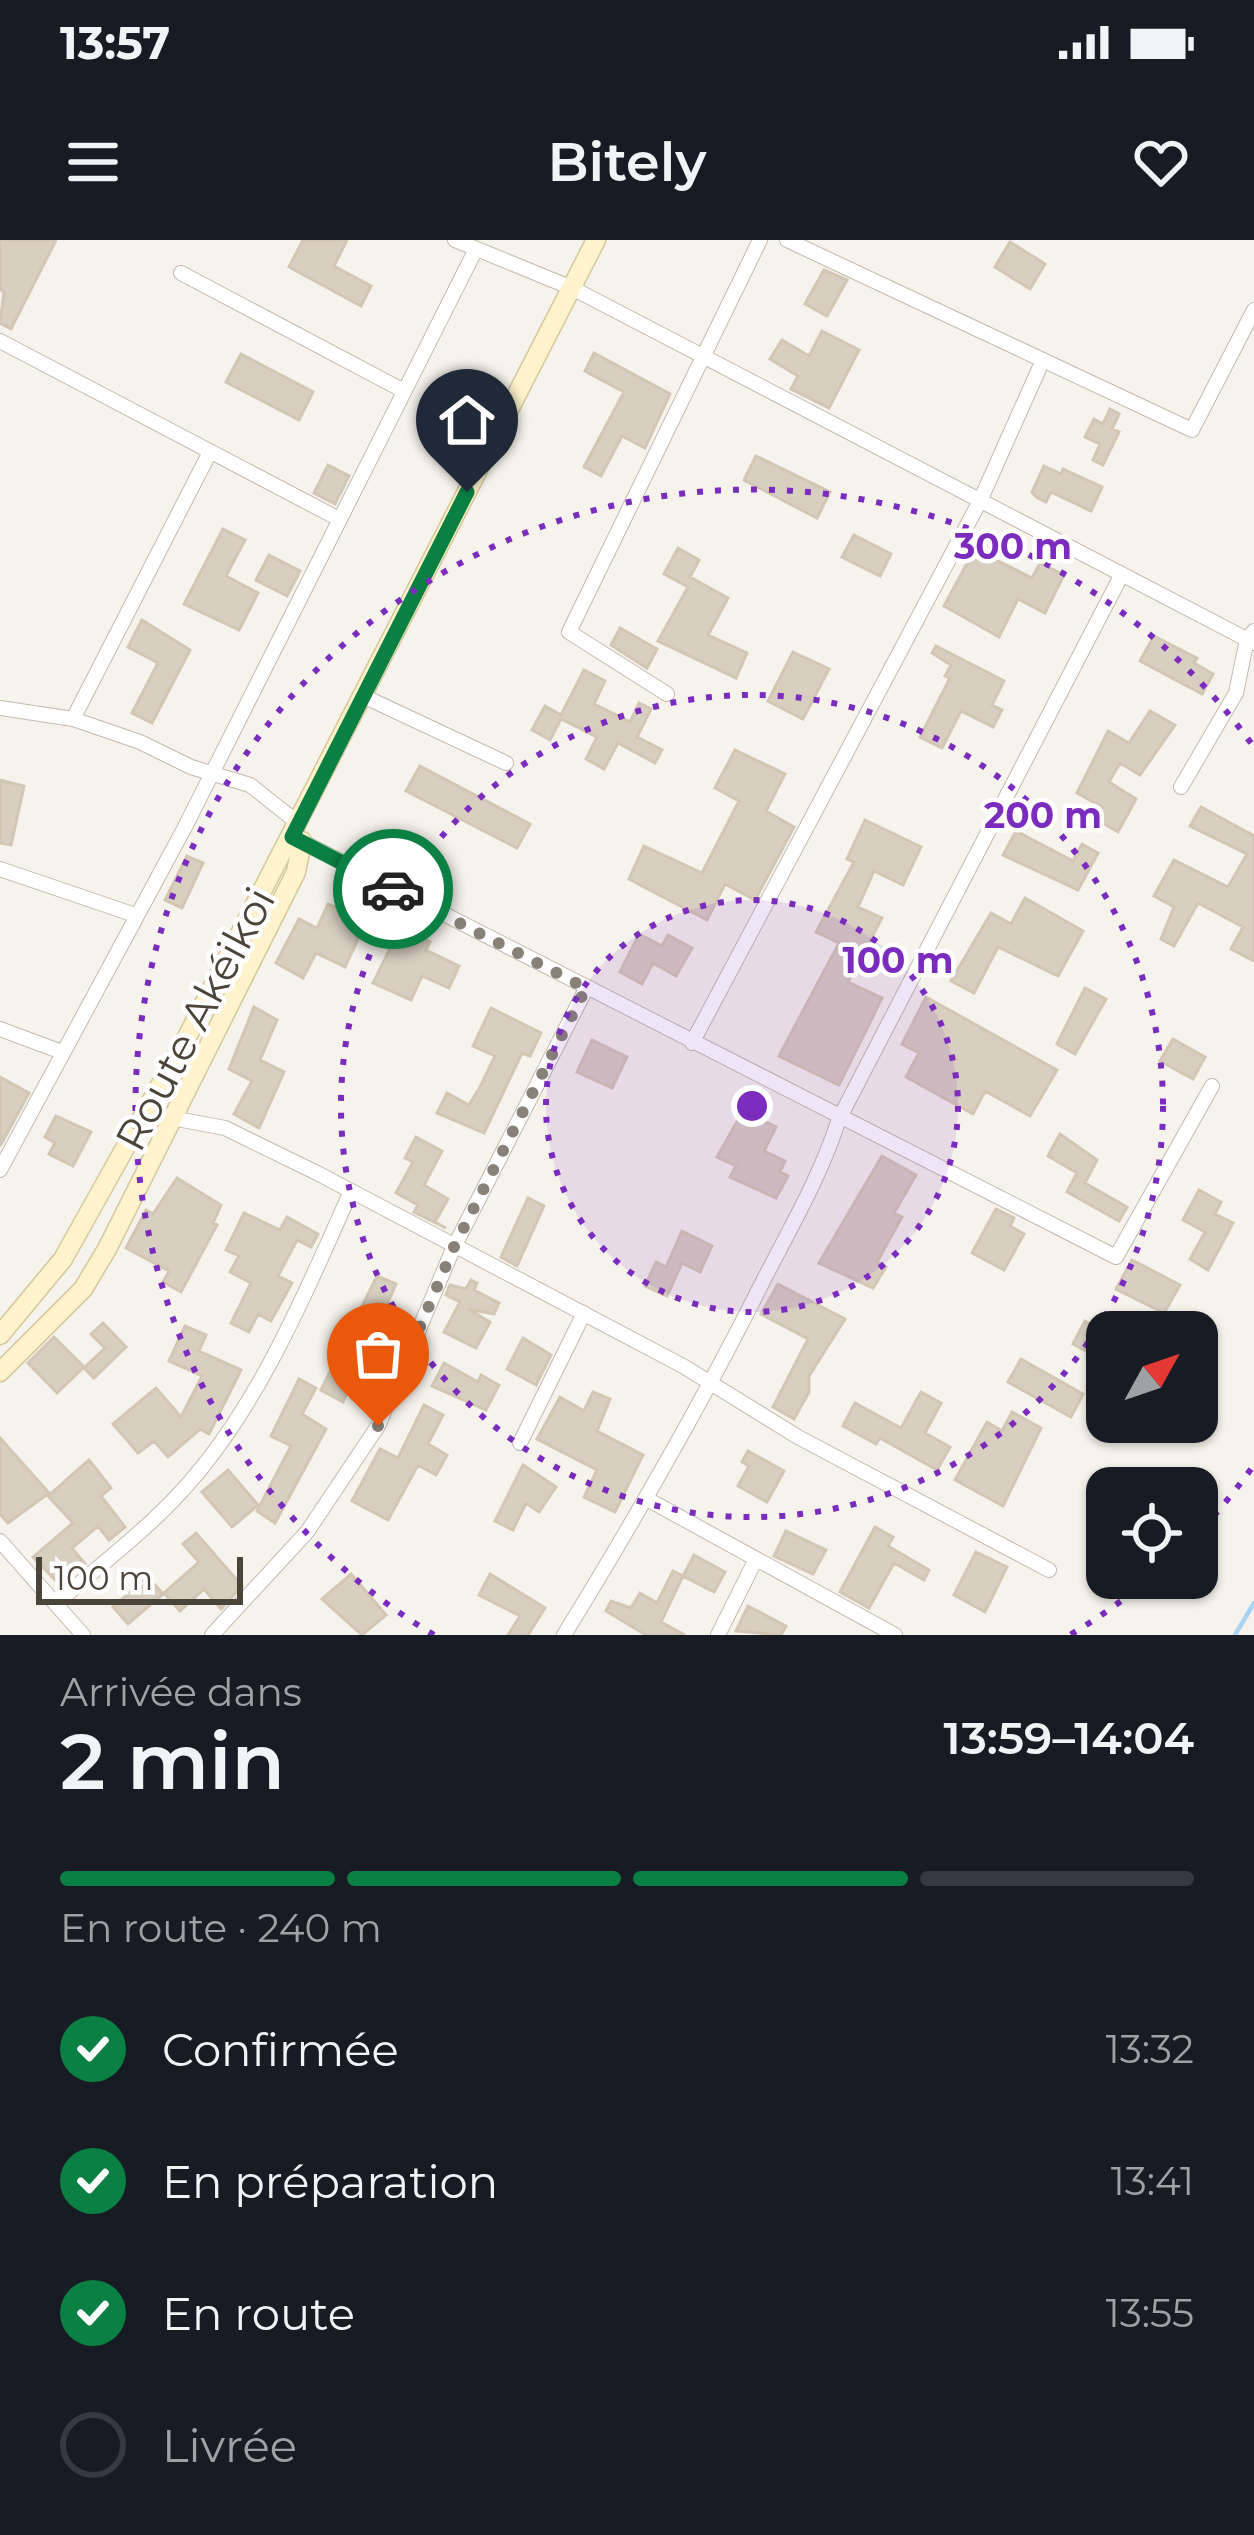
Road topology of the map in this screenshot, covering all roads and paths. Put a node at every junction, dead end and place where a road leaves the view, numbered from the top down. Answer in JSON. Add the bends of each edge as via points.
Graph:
{"nodes":[{"id":1,"x":454,"y":240,"type":"edge"},
{"id":2,"x":596,"y":240,"type":"edge"},
{"id":3,"x":760,"y":240,"type":"edge"},
{"id":4,"x":787,"y":240,"type":"edge"},
{"id":5,"x":475,"y":251,"type":"junction"},
{"id":6,"x":181,"y":273,"type":"dead end"},
{"id":7,"x":572,"y":289,"type":"junction"},
{"id":8,"x":1254,"y":310,"type":"edge"},
{"id":9,"x":0,"y":341,"type":"edge"},
{"id":10,"x":700,"y":355,"type":"junction"},
{"id":11,"x":1043,"y":360,"type":"junction"},
{"id":12,"x":404,"y":392,"type":"junction"},
{"id":13,"x":210,"y":452,"type":"junction"},
{"id":14,"x":980,"y":501,"type":"junction"},
{"id":15,"x":339,"y":519,"type":"junction"},
{"id":16,"x":1122,"y":574,"type":"junction"},
{"id":17,"x":1252,"y":638,"type":"edge"},
{"id":18,"x":667,"y":694,"type":"dead end"},
{"id":19,"x":363,"y":696,"type":"junction"},
{"id":20,"x":0,"y":708,"type":"edge"},
{"id":21,"x":73,"y":719,"type":"junction"},
{"id":22,"x":506,"y":763,"type":"dead end"},
{"id":23,"x":210,"y":773,"type":"junction"},
{"id":24,"x":1181,"y":787,"type":"dead end"},
{"id":25,"x":297,"y":834,"type":"junction"},
{"id":26,"x":0,"y":869,"type":"edge"},
{"id":27,"x":135,"y":915,"type":"junction"},
{"id":28,"x":586,"y":988,"type":"junction"},
{"id":29,"x":0,"y":1029,"type":"edge"},
{"id":30,"x":692,"y":1043,"type":"junction"},
{"id":31,"x":62,"y":1052,"type":"junction"},
{"id":32,"x":1212,"y":1086,"type":"dead end"},
{"id":33,"x":145,"y":1113,"type":"junction"},
{"id":34,"x":173,"y":1119,"type":"junction"},
{"id":35,"x":839,"y":1120,"type":"junction"},
{"id":36,"x":0,"y":1170,"type":"edge"},
{"id":37,"x":351,"y":1191,"type":"junction"},
{"id":38,"x":453,"y":1249,"type":"junction"},
{"id":39,"x":584,"y":1313,"type":"junction"},
{"id":40,"x":0,"y":1334,"type":"edge"},
{"id":41,"x":0,"y":1372,"type":"edge"},
{"id":42,"x":709,"y":1381,"type":"junction"},
{"id":43,"x":520,"y":1443,"type":"dead end"},
{"id":44,"x":647,"y":1499,"type":"junction"},
{"id":45,"x":0,"y":1540,"type":"edge"},
{"id":46,"x":756,"y":1559,"type":"junction"},
{"id":47,"x":1049,"y":1570,"type":"dead end"},
{"id":48,"x":56,"y":1604,"type":"junction"},
{"id":49,"x":83,"y":1635,"type":"edge"},
{"id":50,"x":212,"y":1635,"type":"edge"},
{"id":51,"x":564,"y":1635,"type":"edge"},
{"id":52,"x":718,"y":1635,"type":"edge"},
{"id":53,"x":895,"y":1635,"type":"edge"}],
"edges":[{"from":1,"to":5,"type":"street"},
{"from":2,"to":7,"type":"street","name":"Route Akéikoi"},
{"from":3,"to":10,"type":"street"},
{"from":4,"to":11,"type":"street"},
{"from":5,"to":7,"type":"street"},
{"from":5,"to":12,"type":"street"},
{"from":6,"to":12,"type":"street"},
{"from":7,"to":10,"type":"street"},
{"from":7,"to":19,"type":"street","name":"Route Akéikoi"},
{"from":8,"to":11,"type":"street","via":[[1192,430]]},
{"from":9,"to":13,"type":"street"},
{"from":10,"to":14,"type":"street"},
{"from":10,"to":18,"type":"street","via":[[569,632]]},
{"from":11,"to":14,"type":"street"},
{"from":12,"to":15,"type":"street"},
{"from":13,"to":15,"type":"street"},
{"from":13,"to":21,"type":"street"},
{"from":14,"to":16,"type":"street"},
{"from":14,"to":30,"type":"street"},
{"from":15,"to":23,"type":"street"},
{"from":16,"to":17,"type":"street"},
{"from":16,"to":35,"type":"street"},
{"from":17,"to":24,"type":"street","via":[[1236,693]]},
{"from":19,"to":22,"type":"street"},
{"from":19,"to":25,"type":"street","name":"Route Akéikoi"},
{"from":20,"to":21,"type":"street"},
{"from":21,"to":23,"type":"street"},
{"from":23,"to":25,"type":"street","via":[[250,785]]},
{"from":23,"to":27,"type":"street"},
{"from":25,"to":28,"type":"street"},
{"from":25,"to":33,"type":"street","name":"Route Akéikoi"},
{"from":25,"to":34,"type":"street","name":"Route Akéikoi","via":[[296,872]]},
{"from":26,"to":27,"type":"street"},
{"from":27,"to":31,"type":"street"},
{"from":28,"to":30,"type":"street"},
{"from":28,"to":38,"type":"street"},
{"from":29,"to":31,"type":"street"},
{"from":30,"to":35,"type":"street"},
{"from":31,"to":36,"type":"street"},
{"from":32,"to":35,"type":"street","via":[[1116,1257]]},
{"from":33,"to":34,"type":"street"},
{"from":33,"to":40,"type":"street","name":"Route Akéikoi","via":[[63,1259]]},
{"from":34,"to":37,"type":"street","via":[[225,1128]]},
{"from":34,"to":41,"type":"street","name":"Route Akéikoi","via":[[83,1289]]},
{"from":35,"to":42,"type":"street","via":[[807,1199]]},
{"from":37,"to":38,"type":"street"},
{"from":37,"to":48,"type":"street","via":[[225,1436],[179,1494]]},
{"from":38,"to":39,"type":"street"},
{"from":38,"to":50,"type":"street","via":[[378,1426],[308,1532]]},
{"from":39,"to":42,"type":"street"},
{"from":39,"to":43,"type":"street"},
{"from":42,"to":44,"type":"street"},
{"from":42,"to":47,"type":"street"},
{"from":44,"to":46,"type":"street"},
{"from":44,"to":51,"type":"street"},
{"from":45,"to":48,"type":"street"},
{"from":46,"to":52,"type":"street"},
{"from":46,"to":53,"type":"street"},
{"from":48,"to":49,"type":"street"}]}
